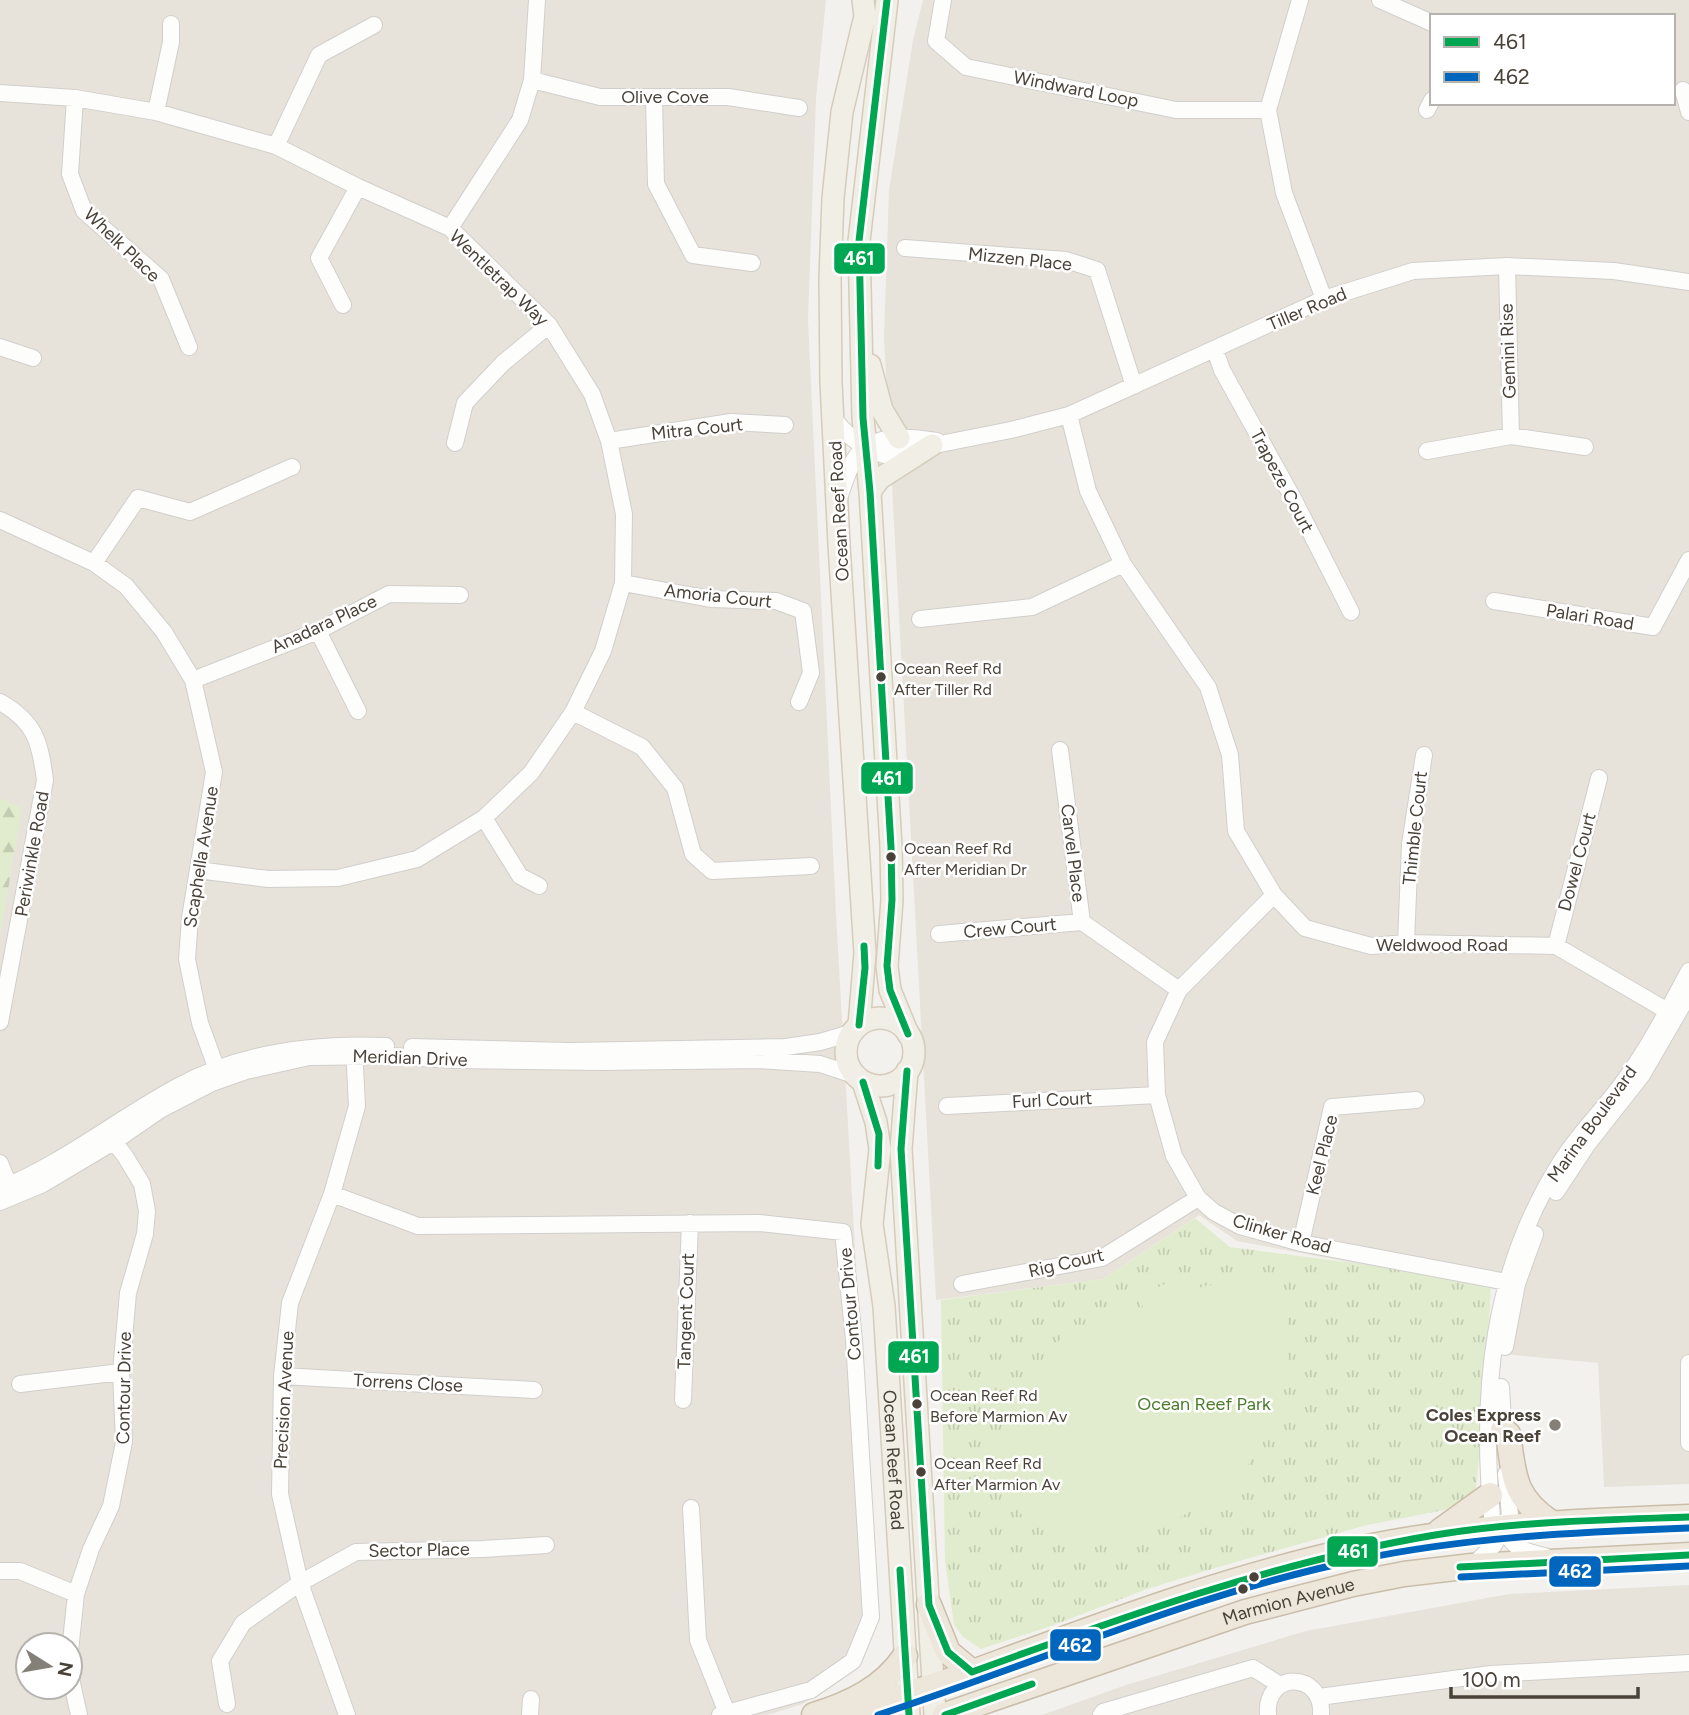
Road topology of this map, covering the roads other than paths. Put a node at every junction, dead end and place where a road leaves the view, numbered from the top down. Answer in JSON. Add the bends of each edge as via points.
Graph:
{"nodes":[{"id":1,"x":537,"y":0,"type":"edge"},
{"id":2,"x":863,"y":0,"type":"edge"},
{"id":3,"x":887,"y":0,"type":"edge"},
{"id":4,"x":943,"y":0,"type":"edge"},
{"id":5,"x":1300,"y":0,"type":"edge"},
{"id":6,"x":1380,"y":0,"type":"edge"},
{"id":7,"x":1430,"y":22,"type":"edge"},
{"id":8,"x":171,"y":24,"type":"dead end"},
{"id":9,"x":374,"y":25,"type":"dead end"},
{"id":10,"x":532,"y":80,"type":"junction"},
{"id":11,"x":1682,"y":88,"type":"edge"},
{"id":12,"x":0,"y":93,"type":"edge"},
{"id":13,"x":75,"y":97,"type":"junction"},
{"id":14,"x":654,"y":98,"type":"junction"},
{"id":15,"x":799,"y":108,"type":"dead end"},
{"id":16,"x":1268,"y":110,"type":"junction"},
{"id":17,"x":156,"y":112,"type":"junction"},
{"id":18,"x":1689,"y":112,"type":"edge"},
{"id":19,"x":276,"y":146,"type":"junction"},
{"id":20,"x":358,"y":187,"type":"junction"},
{"id":21,"x":450,"y":228,"type":"junction"},
{"id":22,"x":905,"y":248,"type":"dead end"},
{"id":23,"x":752,"y":263,"type":"dead end"},
{"id":24,"x":1507,"y":266,"type":"junction"},
{"id":25,"x":1689,"y":282,"type":"edge"},
{"id":26,"x":1324,"y":299,"type":"junction"},
{"id":27,"x":343,"y":305,"type":"dead end"},
{"id":28,"x":549,"y":325,"type":"junction"},
{"id":29,"x":860,"y":333,"type":"junction"},
{"id":30,"x":0,"y":347,"type":"edge"},
{"id":31,"x":189,"y":347,"type":"dead end"},
{"id":32,"x":1215,"y":350,"type":"junction"},
{"id":33,"x":33,"y":358,"type":"dead end"},
{"id":34,"x":1133,"y":386,"type":"junction"},
{"id":35,"x":1069,"y":415,"type":"junction"},
{"id":36,"x":835,"y":420,"type":"junction"},
{"id":37,"x":785,"y":425,"type":"dead end"},
{"id":38,"x":1511,"y":436,"type":"junction"},
{"id":39,"x":899,"y":438,"type":"junction"},
{"id":40,"x":609,"y":441,"type":"junction"},
{"id":41,"x":455,"y":443,"type":"dead end"},
{"id":42,"x":938,"y":443,"type":"junction"},
{"id":43,"x":1585,"y":447,"type":"dead end"},
{"id":44,"x":866,"y":449,"type":"junction"},
{"id":45,"x":1427,"y":451,"type":"dead end"},
{"id":46,"x":292,"y":467,"type":"dead end"},
{"id":47,"x":870,"y":492,"type":"junction"},
{"id":48,"x":837,"y":501,"type":"junction"},
{"id":49,"x":0,"y":520,"type":"edge"},
{"id":50,"x":1689,"y":560,"type":"edge"},
{"id":51,"x":94,"y":563,"type":"junction"},
{"id":52,"x":1124,"y":564,"type":"junction"},
{"id":53,"x":623,"y":583,"type":"junction"},
{"id":54,"x":460,"y":595,"type":"dead end"},
{"id":55,"x":1494,"y":601,"type":"dead end"},
{"id":56,"x":1351,"y":612,"type":"dead end"},
{"id":57,"x":920,"y":619,"type":"dead end"},
{"id":58,"x":318,"y":631,"type":"junction"},
{"id":59,"x":193,"y":680,"type":"junction"},
{"id":60,"x":0,"y":702,"type":"edge"},
{"id":61,"x":799,"y":702,"type":"dead end"},
{"id":62,"x":358,"y":711,"type":"dead end"},
{"id":63,"x":573,"y":712,"type":"junction"},
{"id":64,"x":1060,"y":750,"type":"dead end"},
{"id":65,"x":1424,"y":755,"type":"dead end"},
{"id":66,"x":1599,"y":778,"type":"dead end"},
{"id":67,"x":484,"y":818,"type":"junction"},
{"id":68,"x":811,"y":866,"type":"dead end"},
{"id":69,"x":198,"y":870,"type":"junction"},
{"id":70,"x":539,"y":886,"type":"dead end"},
{"id":71,"x":1274,"y":895,"type":"junction"},
{"id":72,"x":1082,"y":922,"type":"junction"},
{"id":73,"x":939,"y":934,"type":"dead end"},
{"id":74,"x":1406,"y":943,"type":"junction"},
{"id":75,"x":1556,"y":946,"type":"junction"},
{"id":76,"x":1689,"y":971,"type":"edge"},
{"id":77,"x":1179,"y":990,"type":"junction"},
{"id":78,"x":1689,"y":994,"type":"edge"},
{"id":79,"x":1672,"y":1013,"type":"junction"},
{"id":80,"x":0,"y":1022,"type":"edge"},
{"id":81,"x":855,"y":1029,"type":"junction"},
{"id":82,"x":908,"y":1034,"type":"junction"},
{"id":83,"x":355,"y":1050,"type":"junction"},
{"id":84,"x":907,"y":1072,"type":"junction"},
{"id":85,"x":219,"y":1074,"type":"junction"},
{"id":86,"x":859,"y":1078,"type":"junction"},
{"id":87,"x":1157,"y":1095,"type":"junction"},
{"id":88,"x":1416,"y":1100,"type":"dead end"},
{"id":89,"x":947,"y":1106,"type":"dead end"},
{"id":90,"x":110,"y":1137,"type":"junction"},
{"id":91,"x":0,"y":1163,"type":"edge"},
{"id":92,"x":6,"y":1194,"type":"edge"},
{"id":93,"x":332,"y":1194,"type":"junction"},
{"id":94,"x":1198,"y":1198,"type":"junction"},
{"id":95,"x":690,"y":1223,"type":"junction"},
{"id":96,"x":1301,"y":1243,"type":"junction"},
{"id":97,"x":1511,"y":1283,"type":"junction"},
{"id":98,"x":962,"y":1284,"type":"dead end"},
{"id":99,"x":1689,"y":1363,"type":"edge"},
{"id":100,"x":121,"y":1372,"type":"junction"},
{"id":101,"x":282,"y":1376,"type":"junction"},
{"id":102,"x":20,"y":1384,"type":"dead end"},
{"id":103,"x":534,"y":1390,"type":"dead end"},
{"id":104,"x":683,"y":1399,"type":"dead end"},
{"id":105,"x":1503,"y":1430,"type":"junction"},
{"id":106,"x":1689,"y":1443,"type":"edge"},
{"id":107,"x":1490,"y":1494,"type":"junction"},
{"id":108,"x":691,"y":1508,"type":"dead end"},
{"id":109,"x":1689,"y":1517,"type":"edge"},
{"id":110,"x":1550,"y":1522,"type":"junction"},
{"id":111,"x":1502,"y":1527,"type":"junction"},
{"id":112,"x":1437,"y":1534,"type":"junction"},
{"id":113,"x":546,"y":1545,"type":"dead end"},
{"id":114,"x":1689,"y":1555,"type":"edge"},
{"id":115,"x":1566,"y":1560,"type":"junction"},
{"id":116,"x":1472,"y":1566,"type":"junction"},
{"id":117,"x":0,"y":1571,"type":"edge"},
{"id":118,"x":300,"y":1583,"type":"junction"},
{"id":119,"x":76,"y":1594,"type":"junction"},
{"id":120,"x":929,"y":1605,"type":"junction"},
{"id":121,"x":72,"y":1631,"type":"edge"},
{"id":122,"x":905,"y":1656,"type":"junction"},
{"id":123,"x":1689,"y":1663,"type":"edge"},
{"id":124,"x":972,"y":1672,"type":"junction"},
{"id":125,"x":934,"y":1685,"type":"junction"},
{"id":126,"x":1280,"y":1685,"type":"junction"},
{"id":127,"x":1000,"y":1696,"type":"junction"},
{"id":128,"x":1319,"y":1697,"type":"junction"},
{"id":129,"x":227,"y":1704,"type":"dead end"},
{"id":130,"x":908,"y":1704,"type":"edge"},
{"id":131,"x":723,"y":1714,"type":"edge"},
{"id":132,"x":347,"y":1715,"type":"edge"},
{"id":133,"x":814,"y":1715,"type":"edge"},
{"id":134,"x":845,"y":1715,"type":"edge"},
{"id":135,"x":936,"y":1715,"type":"edge"},
{"id":136,"x":945,"y":1715,"type":"edge"},
{"id":137,"x":981,"y":1715,"type":"edge"},
{"id":138,"x":1101,"y":1715,"type":"edge"},
{"id":139,"x":1268,"y":1715,"type":"edge"},
{"id":140,"x":1321,"y":1715,"type":"edge"}],
"edges":[{"from":1,"to":10,"type":"street"},
{"from":2,"to":36,"type":"main road","name":"Ocean Reef Road","via":[[865,16],[842,112],[833,198],[830,279]]},
{"from":3,"to":29,"type":"main road","name":"Ocean Reef Road","via":[[859,241]]},
{"from":4,"to":16,"type":"street","name":"Windward Loop","via":[[936,41],[967,67],[1177,110]]},
{"from":5,"to":16,"type":"street"},
{"from":6,"to":7,"type":"street"},
{"from":8,"to":17,"type":"street"},
{"from":9,"to":19,"type":"street","via":[[319,55]]},
{"from":10,"to":14,"type":"street","name":"Olive Cove","via":[[600,97]]},
{"from":10,"to":21,"type":"street","via":[[520,120]]},
{"from":11,"to":18,"type":"street"},
{"from":12,"to":13,"type":"street","name":"Wentletrap Way"},
{"from":13,"to":17,"type":"street","name":"Wentletrap Way"},
{"from":13,"to":31,"type":"street","name":"Whelk Place","via":[[69,174],[84,211],[160,279]]},
{"from":14,"to":15,"type":"street","name":"Olive Cove","via":[[728,97]]},
{"from":14,"to":23,"type":"street","via":[[656,184],[693,255]]},
{"from":16,"to":26,"type":"street","via":[[1284,193]]},
{"from":17,"to":19,"type":"street","name":"Wentletrap Way"},
{"from":19,"to":20,"type":"street","name":"Wentletrap Way"},
{"from":20,"to":21,"type":"street","name":"Wentletrap Way"},
{"from":20,"to":27,"type":"street","via":[[319,258]]},
{"from":21,"to":28,"type":"street","name":"Wentletrap Way"},
{"from":22,"to":34,"type":"street","name":"Mizzen Place","via":[[1066,260],[1097,270]]},
{"from":24,"to":25,"type":"street","name":"Tiller Road","via":[[1614,271]]},
{"from":24,"to":26,"type":"street","name":"Tiller Road","via":[[1413,271]]},
{"from":24,"to":38,"type":"street","name":"Gemini Rise"},
{"from":26,"to":32,"type":"street","name":"Tiller Road"},
{"from":28,"to":40,"type":"street","name":"Wentletrap Way","via":[[592,394]]},
{"from":28,"to":41,"type":"street","via":[[465,403]]},
{"from":29,"to":39,"type":"main road","via":[[882,410]]},
{"from":29,"to":44,"type":"main road","name":"Ocean Reef Road"},
{"from":30,"to":33,"type":"street"},
{"from":32,"to":34,"type":"street","name":"Tiller Road"},
{"from":32,"to":56,"type":"street","name":"Trapeze Court"},
{"from":34,"to":35,"type":"street","name":"Tiller Road"},
{"from":35,"to":42,"type":"street","name":"Tiller Road"},
{"from":35,"to":52,"type":"street","name":"Weldwood Road","via":[[1088,491]]},
{"from":36,"to":44,"type":"street"},
{"from":36,"to":48,"type":"main road","name":"Ocean Reef Road"},
{"from":37,"to":40,"type":"street","name":"Mitra Court","via":[[731,422]]},
{"from":38,"to":43,"type":"street"},
{"from":38,"to":45,"type":"street"},
{"from":39,"to":42,"type":"street","name":"Tiller Road"},
{"from":39,"to":44,"type":"street","name":"Tiller Road","via":[[881,440]]},
{"from":40,"to":53,"type":"street","name":"Wentletrap Way","via":[[624,514]]},
{"from":42,"to":44,"type":"street","name":"Tiller Road","via":[[884,455]]},
{"from":42,"to":47,"type":"main road","via":[[879,479]]},
{"from":44,"to":47,"type":"main road","name":"Ocean Reef Road"},
{"from":44,"to":48,"type":"street","via":[[859,453]]},
{"from":46,"to":51,"type":"street","via":[[190,512],[138,498]]},
{"from":47,"to":82,"type":"main road","name":"Ocean Reef Road","via":[[892,881],[887,966],[890,990]]},
{"from":48,"to":81,"type":"main road","name":"Ocean Reef Road","via":[[864,953]]},
{"from":49,"to":51,"type":"street","name":"Scaphella Avenue"},
{"from":50,"to":55,"type":"street","name":"Palari Road","via":[[1653,627]]},
{"from":51,"to":59,"type":"street","name":"Scaphella Avenue","via":[[126,586]]},
{"from":52,"to":57,"type":"street","via":[[1032,607]]},
{"from":52,"to":71,"type":"street","name":"Weldwood Road","via":[[1208,687],[1230,755],[1236,831]]},
{"from":53,"to":61,"type":"street","name":"Amoria Court","via":[[711,599],[776,601],[803,611],[811,673]]},
{"from":53,"to":63,"type":"street","name":"Wentletrap Way","via":[[603,651]]},
{"from":54,"to":58,"type":"street","name":"Anadara Place","via":[[388,594]]},
{"from":58,"to":59,"type":"street","name":"Anadara Place"},
{"from":58,"to":62,"type":"street"},
{"from":59,"to":69,"type":"street","name":"Scaphella Avenue","via":[[214,772]]},
{"from":60,"to":80,"type":"street","name":"Periwinkle Road","via":[[25,721],[41,744],[45,780]]},
{"from":63,"to":67,"type":"street","name":"Wentletrap Way","via":[[531,773]]},
{"from":63,"to":68,"type":"street","via":[[642,747],[674,788],[692,853],[712,871]]},
{"from":64,"to":72,"type":"street","name":"Carvel Place"},
{"from":65,"to":74,"type":"street","name":"Thimble Court","via":[[1410,844]]},
{"from":66,"to":75,"type":"street","name":"Dowel Court"},
{"from":67,"to":69,"type":"street","name":"Wentletrap Way","via":[[417,859],[338,878],[268,879]]},
{"from":67,"to":70,"type":"street","via":[[520,876]]},
{"from":69,"to":85,"type":"street","name":"Scaphella Avenue","via":[[187,959],[200,1023]]},
{"from":71,"to":74,"type":"street","name":"Weldwood Road","via":[[1305,928],[1371,946]]},
{"from":71,"to":77,"type":"street","name":"Clinker Road"},
{"from":72,"to":73,"type":"street","name":"Crew Court"},
{"from":72,"to":77,"type":"street","name":"Carvel Place"},
{"from":74,"to":75,"type":"street","name":"Weldwood Road"},
{"from":75,"to":79,"type":"street","name":"Weldwood Road"},
{"from":76,"to":79,"type":"street","name":"Marina Boulevard"},
{"from":77,"to":87,"type":"street","name":"Clinker Road","via":[[1155,1042]]},
{"from":78,"to":79,"type":"street","name":"Marina Boulevard"},
{"from":79,"to":97,"type":"street","name":"Marina Boulevard","via":[[1562,1160],[1530,1217]]},
{"from":81,"to":82,"type":"main road","via":[[880,1018],[891,1020]]},
{"from":81,"to":83,"type":"street","name":"Meridian Drive","via":[[820,1042],[786,1047]]},
{"from":81,"to":86,"type":"main road","via":[[846,1054]]},
{"from":82,"to":84,"type":"main road","via":[[914,1053]]},
{"from":83,"to":85,"type":"street","name":"Meridian Drive"},
{"from":83,"to":86,"type":"street","name":"Meridian Drive","via":[[519,1062],[798,1061],[829,1065]]},
{"from":83,"to":93,"type":"street","name":"Precision Avenue","via":[[356,1106]]},
{"from":84,"to":86,"type":"main road","via":[[882,1086]]},
{"from":84,"to":120,"type":"main road","name":"Ocean Reef Road","via":[[901,1149]]},
{"from":85,"to":90,"type":"street","name":"Meridian Drive"},
{"from":86,"to":122,"type":"main road","name":"Ocean Reef Road","via":[[876,1122],[880,1149],[872,1224],[884,1306]]},
{"from":87,"to":89,"type":"street","name":"Furl Court"},
{"from":87,"to":94,"type":"street","name":"Clinker Road","via":[[1174,1156]]},
{"from":88,"to":96,"type":"street","name":"Keel Place","via":[[1332,1107]]},
{"from":90,"to":92,"type":"street","name":"Meridian Drive"},
{"from":90,"to":100,"type":"street","name":"Contour Drive","via":[[142,1184],[147,1211],[128,1293]]},
{"from":91,"to":92,"type":"street"},
{"from":93,"to":95,"type":"street","name":"Contour Drive","via":[[418,1226]]},
{"from":93,"to":101,"type":"street","name":"Precision Avenue","via":[[290,1303]]},
{"from":94,"to":96,"type":"street","name":"Clinker Road","via":[[1214,1213],[1240,1226]]},
{"from":94,"to":98,"type":"street","name":"Rig Court","via":[[1102,1258]]},
{"from":95,"to":104,"type":"street","name":"Tangent Court"},
{"from":95,"to":131,"type":"street","name":"Contour Drive","via":[[760,1223],[843,1232],[854,1340],[871,1617],[853,1661],[811,1690]]},
{"from":96,"to":97,"type":"street","name":"Clinker Road"},
{"from":97,"to":105,"type":"street","name":"Marina Boulevard","via":[[1502,1363]]},
{"from":97,"to":107,"type":"street","name":"Marina Boulevard","via":[[1491,1366]]},
{"from":99,"to":106,"type":"street"},
{"from":100,"to":102,"type":"street"},
{"from":100,"to":119,"type":"street","name":"Contour Drive","via":[[124,1442],[117,1481]]},
{"from":101,"to":103,"type":"street","name":"Torrens Close"},
{"from":101,"to":118,"type":"street","name":"Precision Avenue","via":[[280,1494]]},
{"from":105,"to":110,"type":"highway","via":[[1508,1434],[1518,1487],[1533,1510]]},
{"from":105,"to":111,"type":"street","name":"Marina Boulevard","via":[[1510,1515]]},
{"from":107,"to":111,"type":"street","name":"Marina Boulevard","via":[[1492,1518]]},
{"from":107,"to":112,"type":"highway"},
{"from":108,"to":131,"type":"street","via":[[698,1640]]},
{"from":109,"to":110,"type":"highway","name":"Marmion Avenue"},
{"from":110,"to":111,"type":"highway","name":"Marmion Avenue"},
{"from":111,"to":112,"type":"highway","name":"Marmion Avenue"},
{"from":111,"to":115,"type":"street","name":"Marina Boulevard","via":[[1517,1548]]},
{"from":111,"to":116,"type":"street","name":"Marina Boulevard","via":[[1494,1545]]},
{"from":112,"to":124,"type":"highway","name":"Marmion Avenue","via":[[1231,1581]]},
{"from":113,"to":118,"type":"street","name":"Sector Place","via":[[356,1552]]},
{"from":114,"to":115,"type":"highway","name":"Marmion Avenue"},
{"from":115,"to":116,"type":"highway","name":"Marmion Avenue"},
{"from":116,"to":127,"type":"highway","name":"Marmion Avenue","via":[[1404,1574],[1257,1608]]},
{"from":117,"to":119,"type":"street","via":[[20,1571]]},
{"from":118,"to":129,"type":"street","name":"Sector Place","via":[[243,1623],[220,1661]]},
{"from":118,"to":132,"type":"street","name":"Precision Avenue"},
{"from":119,"to":121,"type":"street","name":"Contour Drive"},
{"from":120,"to":124,"type":"highway","via":[[948,1652]]},
{"from":120,"to":125,"type":"main road","name":"Ocean Reef Road"},
{"from":122,"to":130,"type":"main road","name":"Ocean Reef Road"},
{"from":122,"to":133,"type":"highway","via":[[895,1671],[866,1693]]},
{"from":123,"to":128,"type":"street","via":[[1491,1674]]},
{"from":124,"to":125,"type":"highway","name":"Marmion Avenue"},
{"from":125,"to":130,"type":"highway","name":"Marmion Avenue"},
{"from":125,"to":135,"type":"main road","name":"Ocean Reef Road"},
{"from":126,"to":128,"type":"street","via":[[1298,1682]]},
{"from":126,"to":138,"type":"street","via":[[1253,1668]]},
{"from":126,"to":139,"type":"street","via":[[1269,1697]]},
{"from":127,"to":136,"type":"highway","name":"Marmion Avenue"},
{"from":127,"to":137,"type":"highway"},
{"from":128,"to":140,"type":"street"},
{"from":130,"to":134,"type":"highway","name":"Marmion Avenue"}]}
